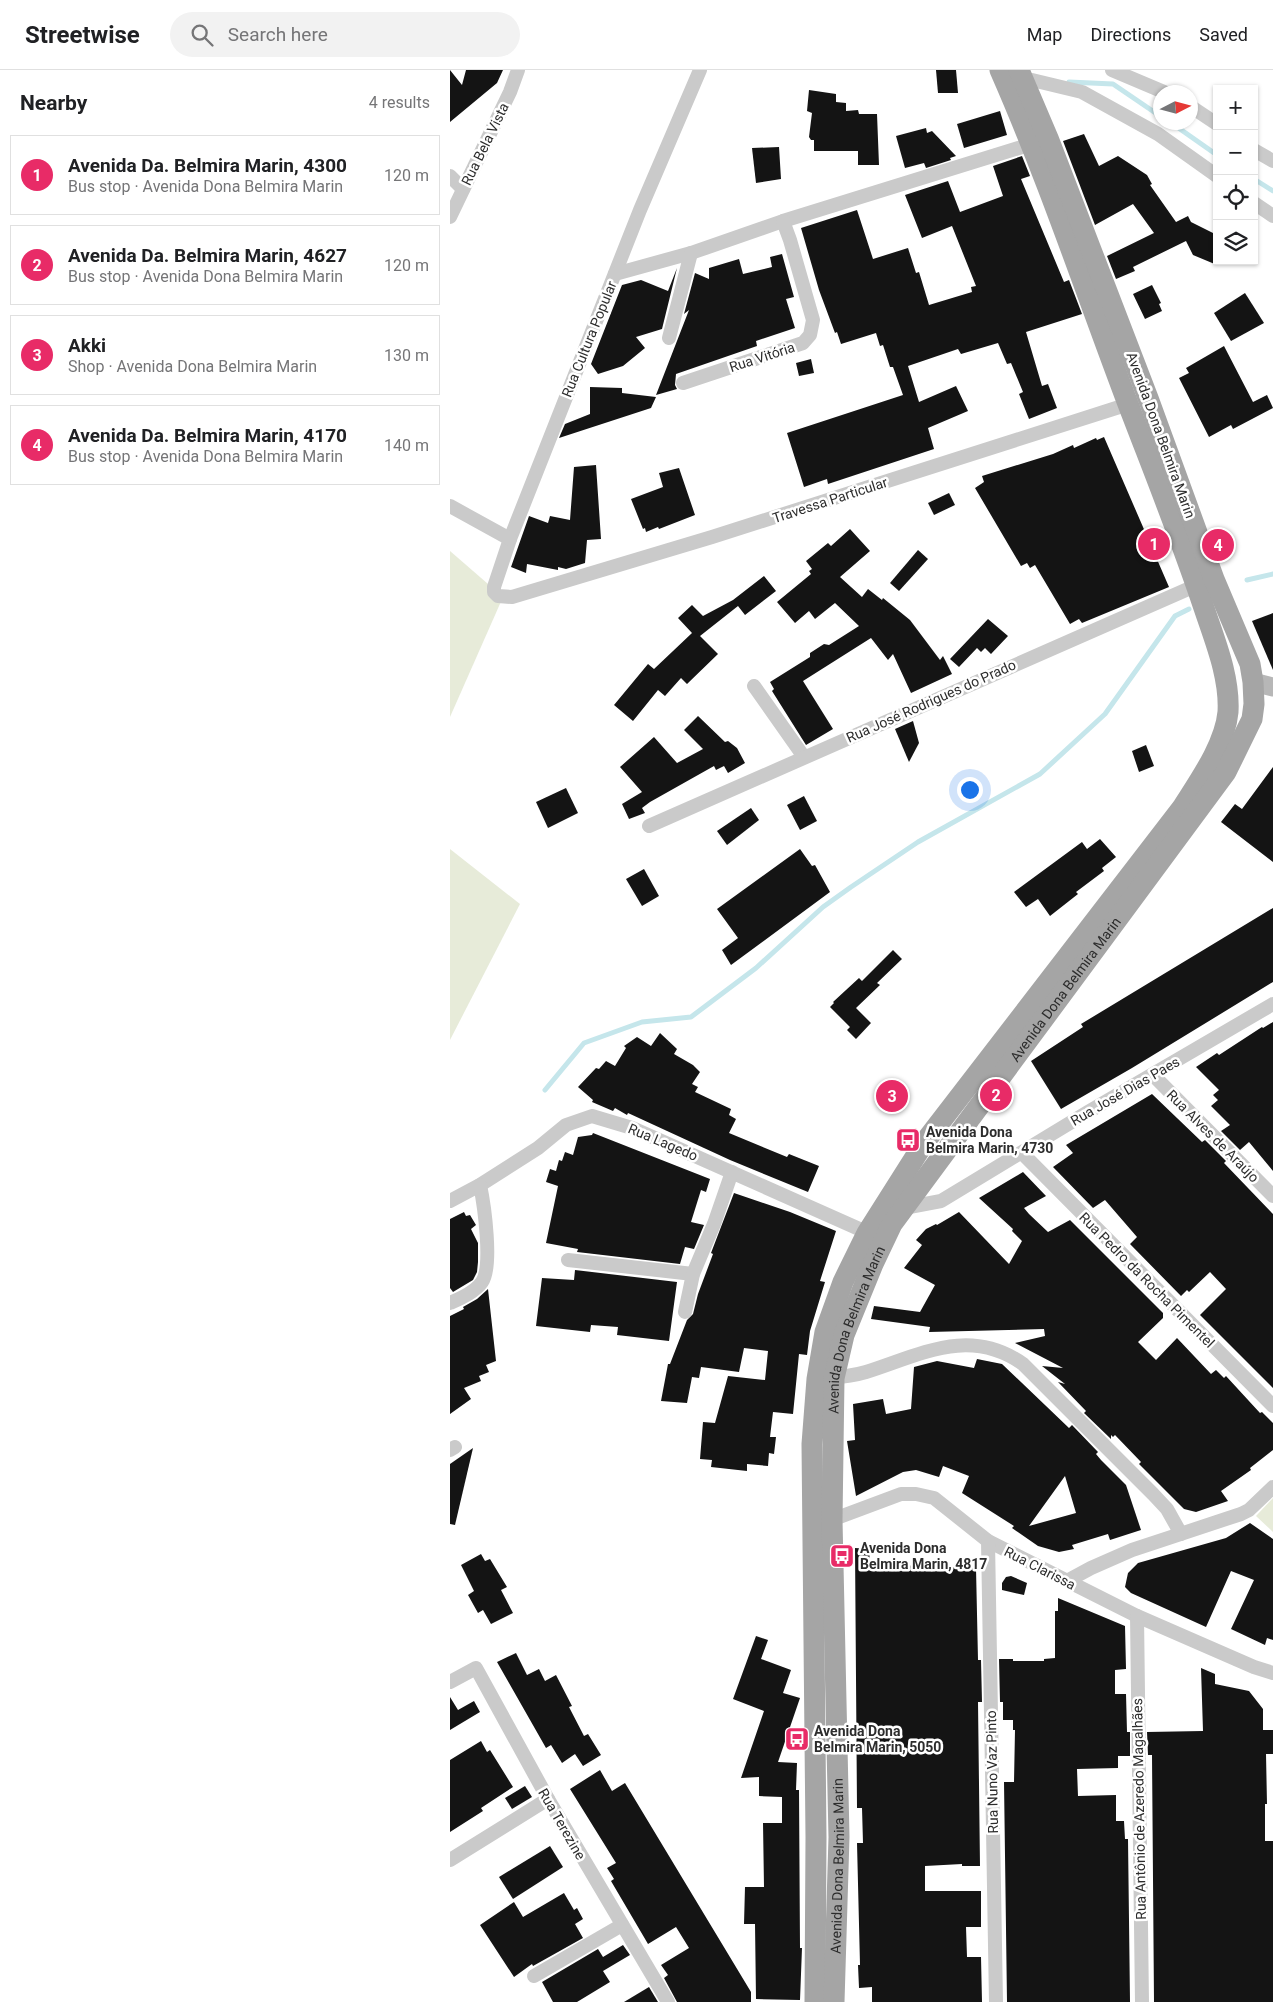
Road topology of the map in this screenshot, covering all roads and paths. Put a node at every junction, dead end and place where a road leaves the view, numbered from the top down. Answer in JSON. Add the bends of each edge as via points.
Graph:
{"nodes":[{"id":1,"x":518,"y":70,"type":"edge"},
{"id":2,"x":700,"y":70,"type":"edge"},
{"id":3,"x":1000,"y":70,"type":"edge"},
{"id":4,"x":1112,"y":70,"type":"edge"},
{"id":5,"x":1023,"y":80,"type":"edge"},
{"id":6,"x":1153,"y":87,"type":"edge"},
{"id":7,"x":1198,"y":111,"type":"edge"},
{"id":8,"x":1213,"y":121,"type":"edge"},
{"id":9,"x":1040,"y":141,"type":"junction"},
{"id":10,"x":1258,"y":152,"type":"edge"},
{"id":11,"x":1273,"y":161,"type":"edge"},
{"id":12,"x":1216,"y":175,"type":"edge"},
{"id":13,"x":450,"y":176,"type":"edge"},
{"id":14,"x":462,"y":190,"type":"junction"},
{"id":15,"x":1258,"y":206,"type":"edge"},
{"id":16,"x":1273,"y":216,"type":"edge"},
{"id":17,"x":450,"y":217,"type":"edge"},
{"id":18,"x":783,"y":222,"type":"junction"},
{"id":19,"x":691,"y":253,"type":"junction"},
{"id":20,"x":615,"y":274,"type":"junction"},
{"id":21,"x":669,"y":338,"type":"dead end"},
{"id":22,"x":683,"y":383,"type":"dead end"},
{"id":23,"x":1138,"y":401,"type":"junction"},
{"id":24,"x":450,"y":506,"type":"edge"},
{"id":25,"x":510,"y":539,"type":"junction"},
{"id":26,"x":1205,"y":581,"type":"junction"},
{"id":27,"x":512,"y":596,"type":"joint"},
{"id":28,"x":1222,"y":662,"type":"junction"},
{"id":29,"x":1263,"y":685,"type":"edge"},
{"id":30,"x":754,"y":686,"type":"dead end"},
{"id":31,"x":1264,"y":701,"type":"edge"},
{"id":32,"x":804,"y":757,"type":"junction"},
{"id":33,"x":649,"y":826,"type":"dead end"},
{"id":34,"x":1273,"y":1004,"type":"edge"},
{"id":35,"x":1153,"y":1075,"type":"junction"},
{"id":36,"x":1022,"y":1153,"type":"junction"},
{"id":37,"x":732,"y":1172,"type":"junction"},
{"id":38,"x":480,"y":1186,"type":"junction"},
{"id":39,"x":1273,"y":1196,"type":"edge"},
{"id":40,"x":909,"y":1199,"type":"junction"},
{"id":41,"x":450,"y":1201,"type":"edge"},
{"id":42,"x":876,"y":1236,"type":"junction"},
{"id":43,"x":568,"y":1260,"type":"dead end"},
{"id":44,"x":693,"y":1274,"type":"junction"},
{"id":45,"x":450,"y":1303,"type":"edge"},
{"id":46,"x":685,"y":1312,"type":"dead end"},
{"id":47,"x":825,"y":1379,"type":"junction"},
{"id":48,"x":1273,"y":1406,"type":"edge"},
{"id":49,"x":1273,"y":1487,"type":"edge"},
{"id":50,"x":832,"y":1520,"type":"junction"},
{"id":51,"x":812,"y":1527,"type":"junction"},
{"id":52,"x":1181,"y":1534,"type":"junction"},
{"id":53,"x":988,"y":1541,"type":"junction"},
{"id":54,"x":1067,"y":1581,"type":"junction"},
{"id":55,"x":1137,"y":1616,"type":"junction"},
{"id":56,"x":1273,"y":1673,"type":"edge"},
{"id":57,"x":450,"y":1682,"type":"edge"},
{"id":58,"x":548,"y":1799,"type":"junction"},
{"id":59,"x":450,"y":1860,"type":"edge"},
{"id":60,"x":622,"y":1924,"type":"junction"},
{"id":61,"x":534,"y":1976,"type":"dead end"},
{"id":62,"x":668,"y":2002,"type":"edge"},
{"id":63,"x":814,"y":2002,"type":"edge"},
{"id":64,"x":834,"y":2002,"type":"edge"},
{"id":65,"x":996,"y":2002,"type":"edge"},
{"id":66,"x":1142,"y":2002,"type":"edge"}],
"edges":[{"from":1,"to":14,"type":"street","name":"Rua Bela Vista"},
{"from":2,"to":20,"type":"street","name":"Rua Cultura Popular"},
{"from":3,"to":5,"type":"main road","name":"Avenida Dona Belmira Marin"},
{"from":4,"to":6,"type":"street"},
{"from":5,"to":9,"type":"main road","name":"Avenida Dona Belmira Marin"},
{"from":5,"to":12,"type":"street","via":[[1082,92],[1158,134]]},
{"from":7,"to":8,"type":"street"},
{"from":9,"to":18,"type":"street"},
{"from":9,"to":23,"type":"main road","name":"Avenida Dona Belmira Marin"},
{"from":10,"to":11,"type":"street"},
{"from":13,"to":14,"type":"street"},
{"from":14,"to":17,"type":"street","name":"Rua Bela Vista"},
{"from":15,"to":16,"type":"street"},
{"from":18,"to":19,"type":"street"},
{"from":18,"to":22,"type":"street","name":"Rua Vitória","via":[[813,320],[810,335],[803,343]]},
{"from":19,"to":20,"type":"street"},
{"from":19,"to":21,"type":"street"},
{"from":20,"to":25,"type":"street","name":"Rua Cultura Popular"},
{"from":23,"to":26,"type":"main road","name":"Avenida Dona Belmira Marin"},
{"from":23,"to":27,"type":"street","name":"Travessa Particular","via":[[712,537]]},
{"from":24,"to":25,"type":"street"},
{"from":25,"to":27,"type":"street","name":"Rua Cultura Popular","via":[[494,592],[498,596]]},
{"from":26,"to":28,"type":"main road","name":"Avenida Dona Belmira Marin"},
{"from":26,"to":29,"type":"main road","name":"Avenida Dona Belmira Marin"},
{"from":26,"to":32,"type":"street","name":"Rua José Rodrigues do Prado"},
{"from":28,"to":31,"type":"main road","via":[[1242,694]]},
{"from":28,"to":40,"type":"main road","name":"Avenida Dona Belmira Marin","via":[[1228,713],[1207,769],[1182,808],[924,1143]]},
{"from":29,"to":31,"type":"main road","name":"Avenida Dona Belmira Marin"},
{"from":30,"to":32,"type":"street"},
{"from":31,"to":40,"type":"main road","name":"Avenida Dona Belmira Marin","via":[[1226,772]]},
{"from":32,"to":33,"type":"street","name":"Rua José Rodrigues do Prado"},
{"from":34,"to":35,"type":"street","name":"Rua José Dias Paes"},
{"from":35,"to":36,"type":"street","name":"Rua José Dias Paes"},
{"from":35,"to":39,"type":"street","name":"Rua Alves de Araújo"},
{"from":36,"to":40,"type":"street","name":"Rua José Dias Paes","via":[[941,1201],[932,1204]]},
{"from":36,"to":48,"type":"street","name":"Rua Pedro da Rocha Pimentel"},
{"from":37,"to":38,"type":"street","name":"Rua Lagedo","via":[[632,1128],[592,1116],[566,1125],[538,1148]]},
{"from":37,"to":42,"type":"street","name":"Rua Lagedo"},
{"from":37,"to":44,"type":"street"},
{"from":38,"to":41,"type":"street","name":"Rua Lagedo"},
{"from":38,"to":45,"type":"street","via":[[486,1226],[484,1277],[476,1289]]},
{"from":40,"to":42,"type":"main road","name":"Avenida Dona Belmira Marin"},
{"from":42,"to":47,"type":"main road","name":"Avenida Dona Belmira Marin","via":[[844,1335]]},
{"from":43,"to":44,"type":"street"},
{"from":44,"to":46,"type":"street"},
{"from":47,"to":50,"type":"main road","name":"Avenida Dona Belmira Marin"},
{"from":47,"to":51,"type":"main road","name":"Avenida Dona Belmira Marin","via":[[812,1444]]},
{"from":47,"to":52,"type":"street","via":[[865,1372],[922,1351],[948,1346],[976,1346],[1004,1352],[1023,1364],[1147,1487],[1167,1509]]},
{"from":49,"to":52,"type":"street","via":[[1249,1510]]},
{"from":50,"to":51,"type":"street","name":"Rua Clarissa"},
{"from":50,"to":53,"type":"street","name":"Rua Clarissa","via":[[900,1494],[916,1494],[934,1498]]},
{"from":50,"to":64,"type":"main road","name":"Avenida Dona Belmira Marin","via":[[839,1837]]},
{"from":51,"to":63,"type":"main road","name":"Avenida Dona Belmira Marin","via":[[816,1837]]},
{"from":52,"to":54,"type":"street","via":[[1132,1550]]},
{"from":53,"to":54,"type":"street","name":"Rua Clarissa"},
{"from":53,"to":65,"type":"street","name":"Rua Nuno Vaz Pinto"},
{"from":54,"to":55,"type":"street","name":"Rua Clarissa"},
{"from":55,"to":56,"type":"street","name":"Rua Clarissa"},
{"from":55,"to":66,"type":"street","name":"Rua Antônio de Azeredo Magalhães"},
{"from":57,"to":58,"type":"street","name":"Rua Terezine","via":[[476,1668]]},
{"from":58,"to":59,"type":"street"},
{"from":58,"to":60,"type":"street","name":"Rua Terezine"},
{"from":60,"to":61,"type":"street"},
{"from":60,"to":62,"type":"street","name":"Rua Terezine"}]}
